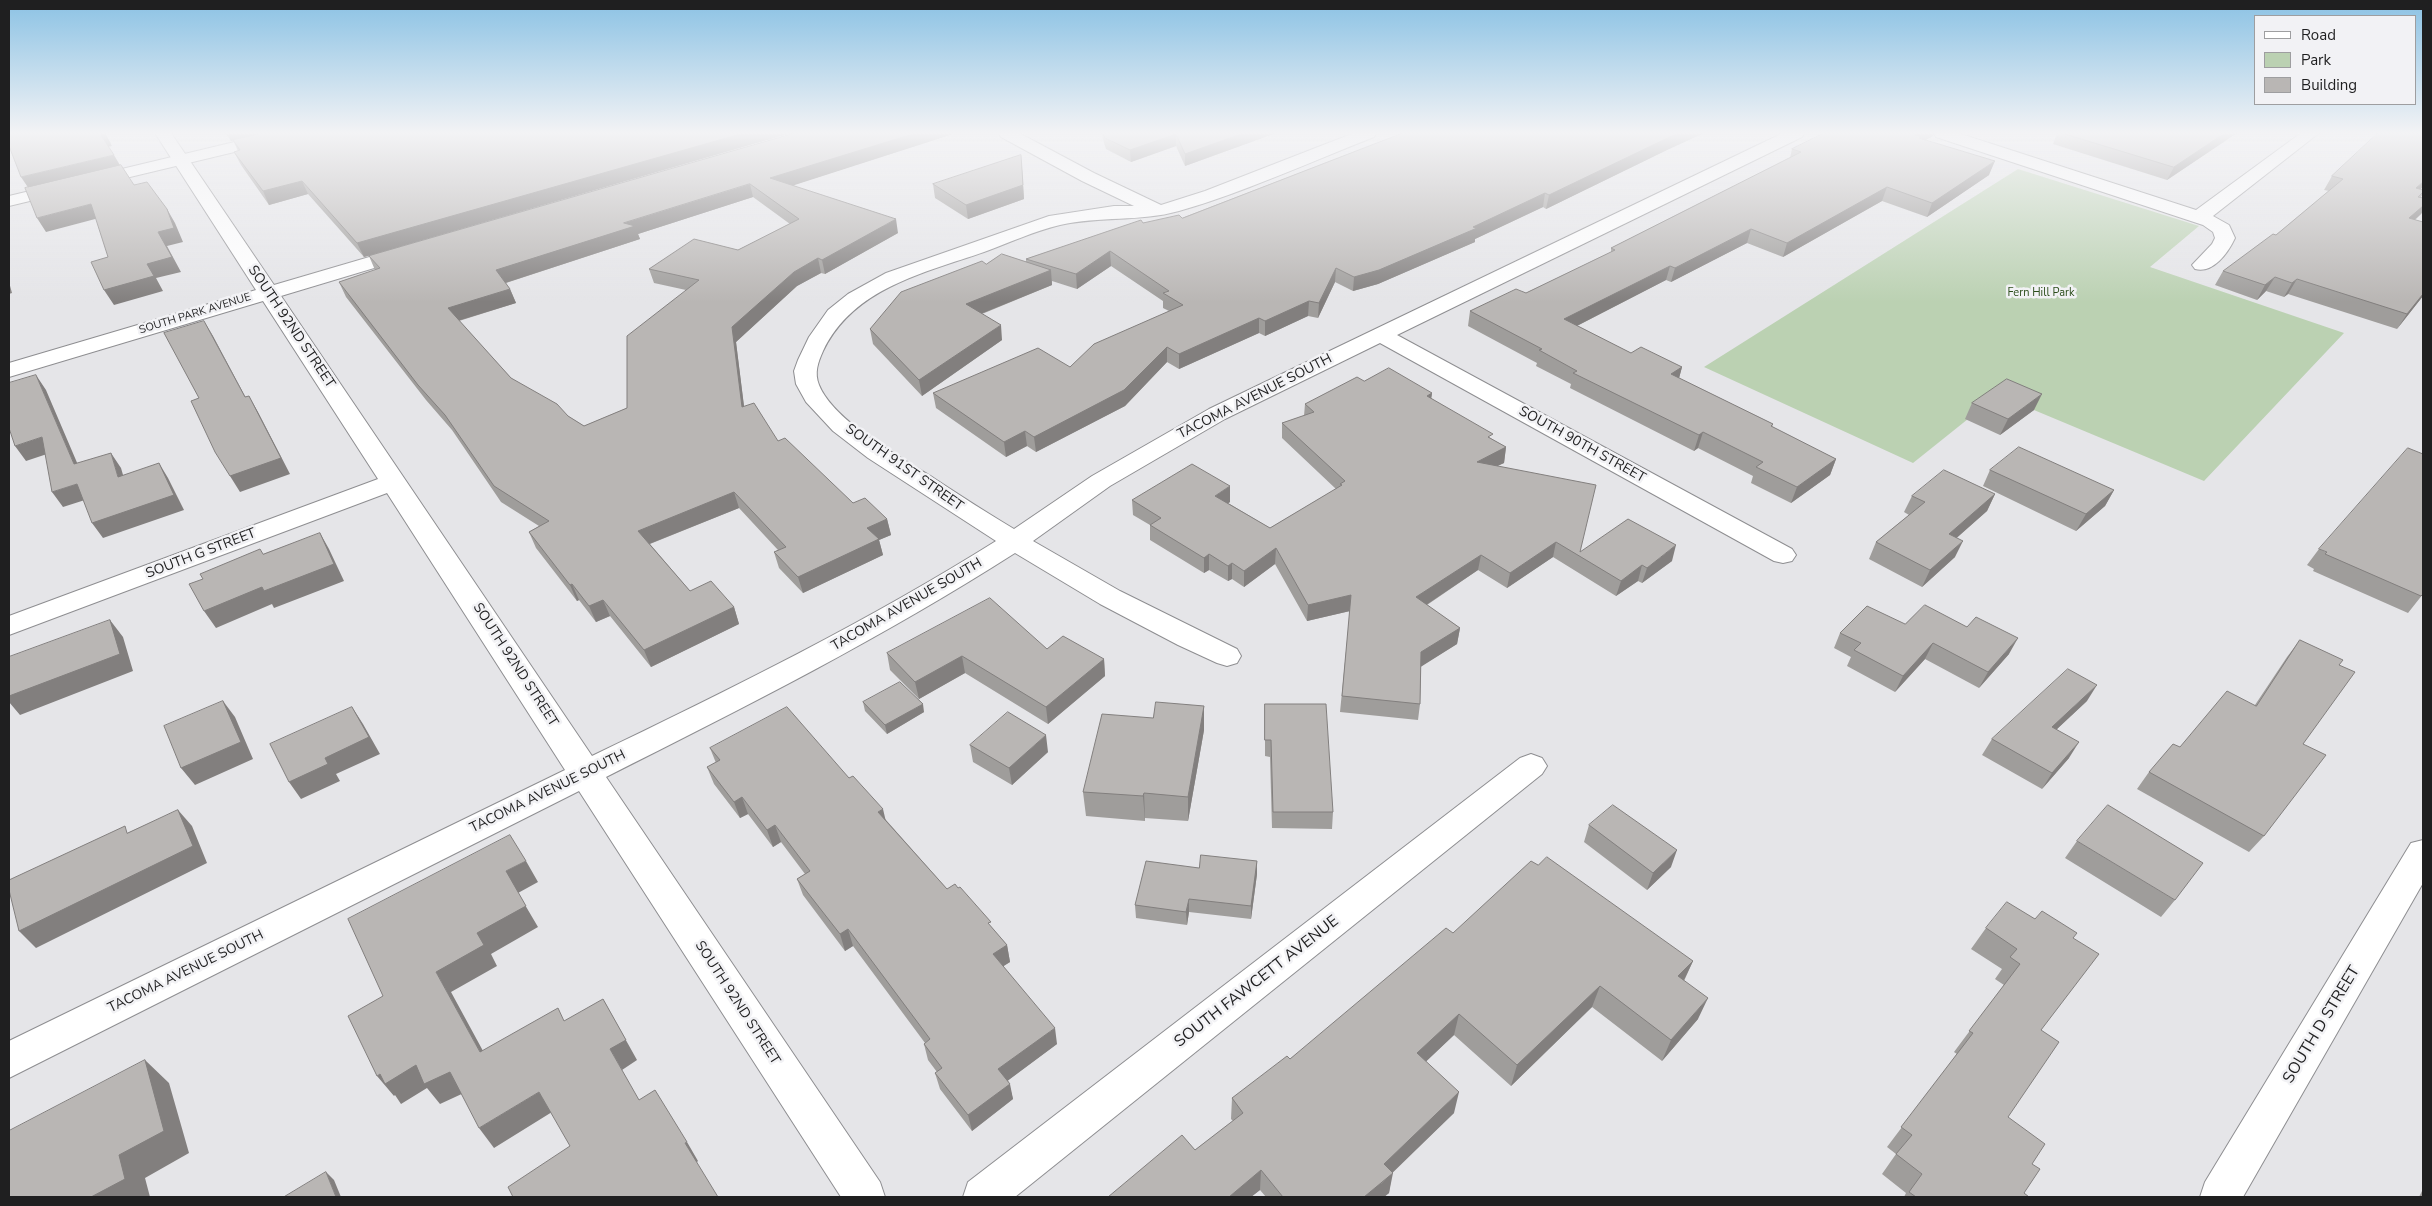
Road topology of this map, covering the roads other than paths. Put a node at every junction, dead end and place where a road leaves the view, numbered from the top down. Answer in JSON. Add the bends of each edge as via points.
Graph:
{"nodes":[{"id":1,"x":57,"y":189,"type":"edge"},
{"id":2,"x":200,"y":189,"type":"edge"},
{"id":3,"x":1084,"y":189,"type":"edge"},
{"id":4,"x":1114,"y":189,"type":"edge"},
{"id":5,"x":1225,"y":189,"type":"edge"},
{"id":6,"x":1680,"y":189,"type":"edge"},
{"id":7,"x":2114,"y":189,"type":"edge"},
{"id":8,"x":2236,"y":189,"type":"edge"},
{"id":9,"x":9,"y":201,"type":"edge"},
{"id":10,"x":1079,"y":205,"type":"junction"},
{"id":11,"x":1159,"y":211,"type":"junction"},
{"id":12,"x":2199,"y":217,"type":"junction"},
{"id":13,"x":422,"y":248,"type":"edge"},
{"id":14,"x":2202,"y":265,"type":"dead end"},
{"id":15,"x":268,"y":292,"type":"junction"},
{"id":16,"x":1380,"y":334,"type":"junction"},
{"id":17,"x":9,"y":370,"type":"edge"},
{"id":18,"x":394,"y":482,"type":"junction"},
{"id":19,"x":1013,"y":542,"type":"junction"},
{"id":20,"x":1783,"y":556,"type":"dead end"},
{"id":21,"x":9,"y":626,"type":"edge"},
{"id":22,"x":1227,"y":656,"type":"dead end"},
{"id":23,"x":1531,"y":766,"type":"dead end"},
{"id":24,"x":586,"y":773,"type":"junction"},
{"id":25,"x":2423,"y":853,"type":"edge"},
{"id":26,"x":9,"y":1060,"type":"edge"},
{"id":27,"x":865,"y":1197,"type":"edge"},
{"id":28,"x":983,"y":1197,"type":"edge"},
{"id":29,"x":2220,"y":1197,"type":"edge"}],
"edges":[{"from":1,"to":9,"type":"street"},
{"from":2,"to":15,"type":"street","name":"SOUTH 92ND STREET"},
{"from":3,"to":10,"type":"street"},
{"from":4,"to":11,"type":"street"},
{"from":5,"to":11,"type":"street"},
{"from":6,"to":16,"type":"street","name":"TACOMA AVENUE SOUTH"},
{"from":7,"to":12,"type":"street"},
{"from":8,"to":12,"type":"street"},
{"from":10,"to":11,"type":"street","name":"SOUTH 91ST STREET","via":[[1114,212]]},
{"from":10,"to":19,"type":"street","name":"SOUTH 91ST STREET","via":[[1040,224],[932,262],[869,289],[837,310],[817,338],[805,367],[807,385],[824,410],[870,448]]},
{"from":12,"to":14,"type":"street","via":[[2222,229],[2225,238],[2221,247]]},
{"from":13,"to":15,"type":"street","name":"SOUTH PARK AVENUE"},
{"from":15,"to":17,"type":"street","name":"SOUTH PARK AVENUE"},
{"from":15,"to":18,"type":"street","name":"SOUTH 92ND STREET"},
{"from":16,"to":19,"type":"street","name":"TACOMA AVENUE SOUTH","via":[[1217,414],[1144,455]]},
{"from":16,"to":20,"type":"street","name":"SOUTH 90TH STREET"},
{"from":18,"to":21,"type":"street","name":"SOUTH G STREET"},
{"from":18,"to":24,"type":"street","name":"SOUTH 92ND STREET"},
{"from":19,"to":22,"type":"street","name":"SOUTH 91ST STREET","via":[[1185,638]]},
{"from":19,"to":24,"type":"street","name":"TACOMA AVENUE SOUTH","via":[[933,593],[858,634]]},
{"from":23,"to":28,"type":"street","name":"SOUTH FAWCETT AVENUE"},
{"from":24,"to":26,"type":"street","name":"TACOMA AVENUE SOUTH"},
{"from":24,"to":27,"type":"street","name":"SOUTH 92ND STREET"},
{"from":25,"to":29,"type":"street","name":"SOUTH D STREET"}]}
